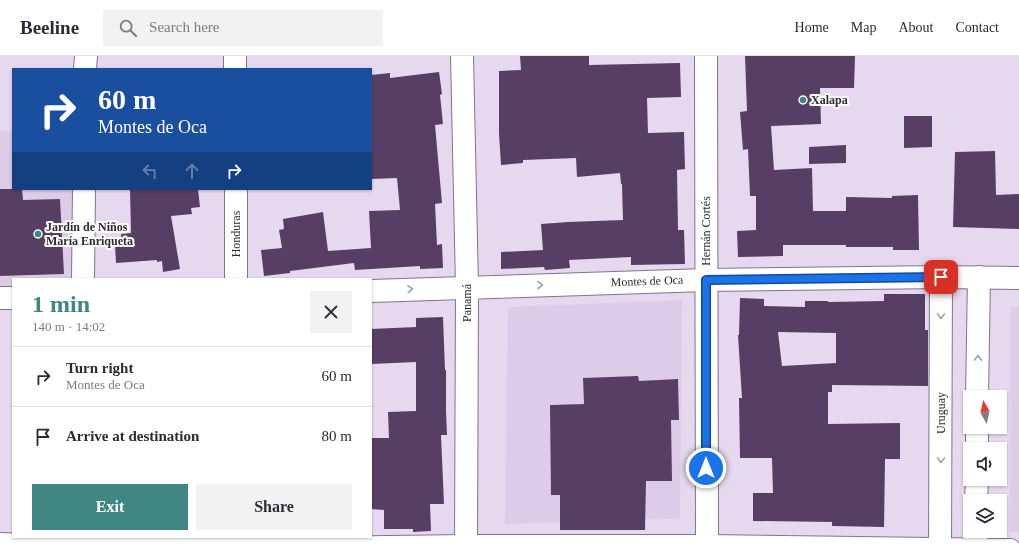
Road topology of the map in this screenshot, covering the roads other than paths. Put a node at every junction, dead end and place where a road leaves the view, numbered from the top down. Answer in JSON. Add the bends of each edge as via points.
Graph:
{"nodes":[{"id":1,"x":86,"y":56,"type":"edge"},
{"id":2,"x":235,"y":56,"type":"edge"},
{"id":3,"x":462,"y":56,"type":"edge"},
{"id":4,"x":706,"y":56,"type":"edge"},
{"id":5,"x":86,"y":68,"type":"edge"},
{"id":6,"x":235,"y":68,"type":"edge"},
{"id":7,"x":84,"y":190,"type":"edge"},
{"id":8,"x":236,"y":190,"type":"edge"},
{"id":9,"x":941,"y":277,"type":"junction"},
{"id":10,"x":979,"y":277,"type":"junction"},
{"id":11,"x":83,"y":278,"type":"edge"},
{"id":12,"x":236,"y":278,"type":"edge"},
{"id":13,"x":1019,"y":278,"type":"edge"},
{"id":14,"x":706,"y":280,"type":"junction"},
{"id":15,"x":467,"y":287,"type":"junction"},
{"id":16,"x":372,"y":291,"type":"edge"},
{"id":17,"x":0,"y":298,"type":"edge"},
{"id":18,"x":12,"y":298,"type":"edge"},
{"id":19,"x":977,"y":390,"type":"edge"},
{"id":20,"x":976,"y":538,"type":"edge"},
{"id":21,"x":0,"y":544,"type":"edge"},
{"id":22,"x":80,"y":545,"type":"edge"},
{"id":23,"x":230,"y":545,"type":"edge"},
{"id":24,"x":466,"y":548,"type":"edge"},
{"id":25,"x":707,"y":548,"type":"edge"},
{"id":26,"x":940,"y":550,"type":"edge"},
{"id":27,"x":976,"y":550,"type":"edge"},
{"id":28,"x":1010,"y":550,"type":"edge"}],
"edges":[{"from":1,"to":5,"type":"street"},
{"from":2,"to":6,"type":"street"},
{"from":3,"to":15,"type":"street","name":"Panamá"},
{"from":4,"to":14,"type":"street","name":"Hernán Cortés"},
{"from":7,"to":11,"type":"street"},
{"from":8,"to":12,"type":"street","name":"Honduras"},
{"from":9,"to":10,"type":"street","name":"Montes de Oca"},
{"from":9,"to":14,"type":"street","name":"Montes de Oca"},
{"from":9,"to":26,"type":"street","name":"Uruguay","one_way":true},
{"from":10,"to":13,"type":"street","name":"Montes de Oca"},
{"from":19,"to":10,"type":"street","one_way":true},
{"from":15,"to":14,"type":"street","name":"Montes de Oca","one_way":true},
{"from":14,"to":25,"type":"street","name":"Hernán Cortés"},
{"from":16,"to":15,"type":"street","name":"Montes de Oca","one_way":true},
{"from":15,"to":24,"type":"street","name":"Panamá"},
{"from":17,"to":18,"type":"street"},
{"from":20,"to":27,"type":"street"},
{"from":21,"to":22,"type":"street"},
{"from":22,"to":23,"type":"street"},
{"from":23,"to":24,"type":"street"},
{"from":24,"to":25,"type":"street"},
{"from":25,"to":26,"type":"street"},
{"from":26,"to":27,"type":"street"},
{"from":27,"to":28,"type":"street"}]}
